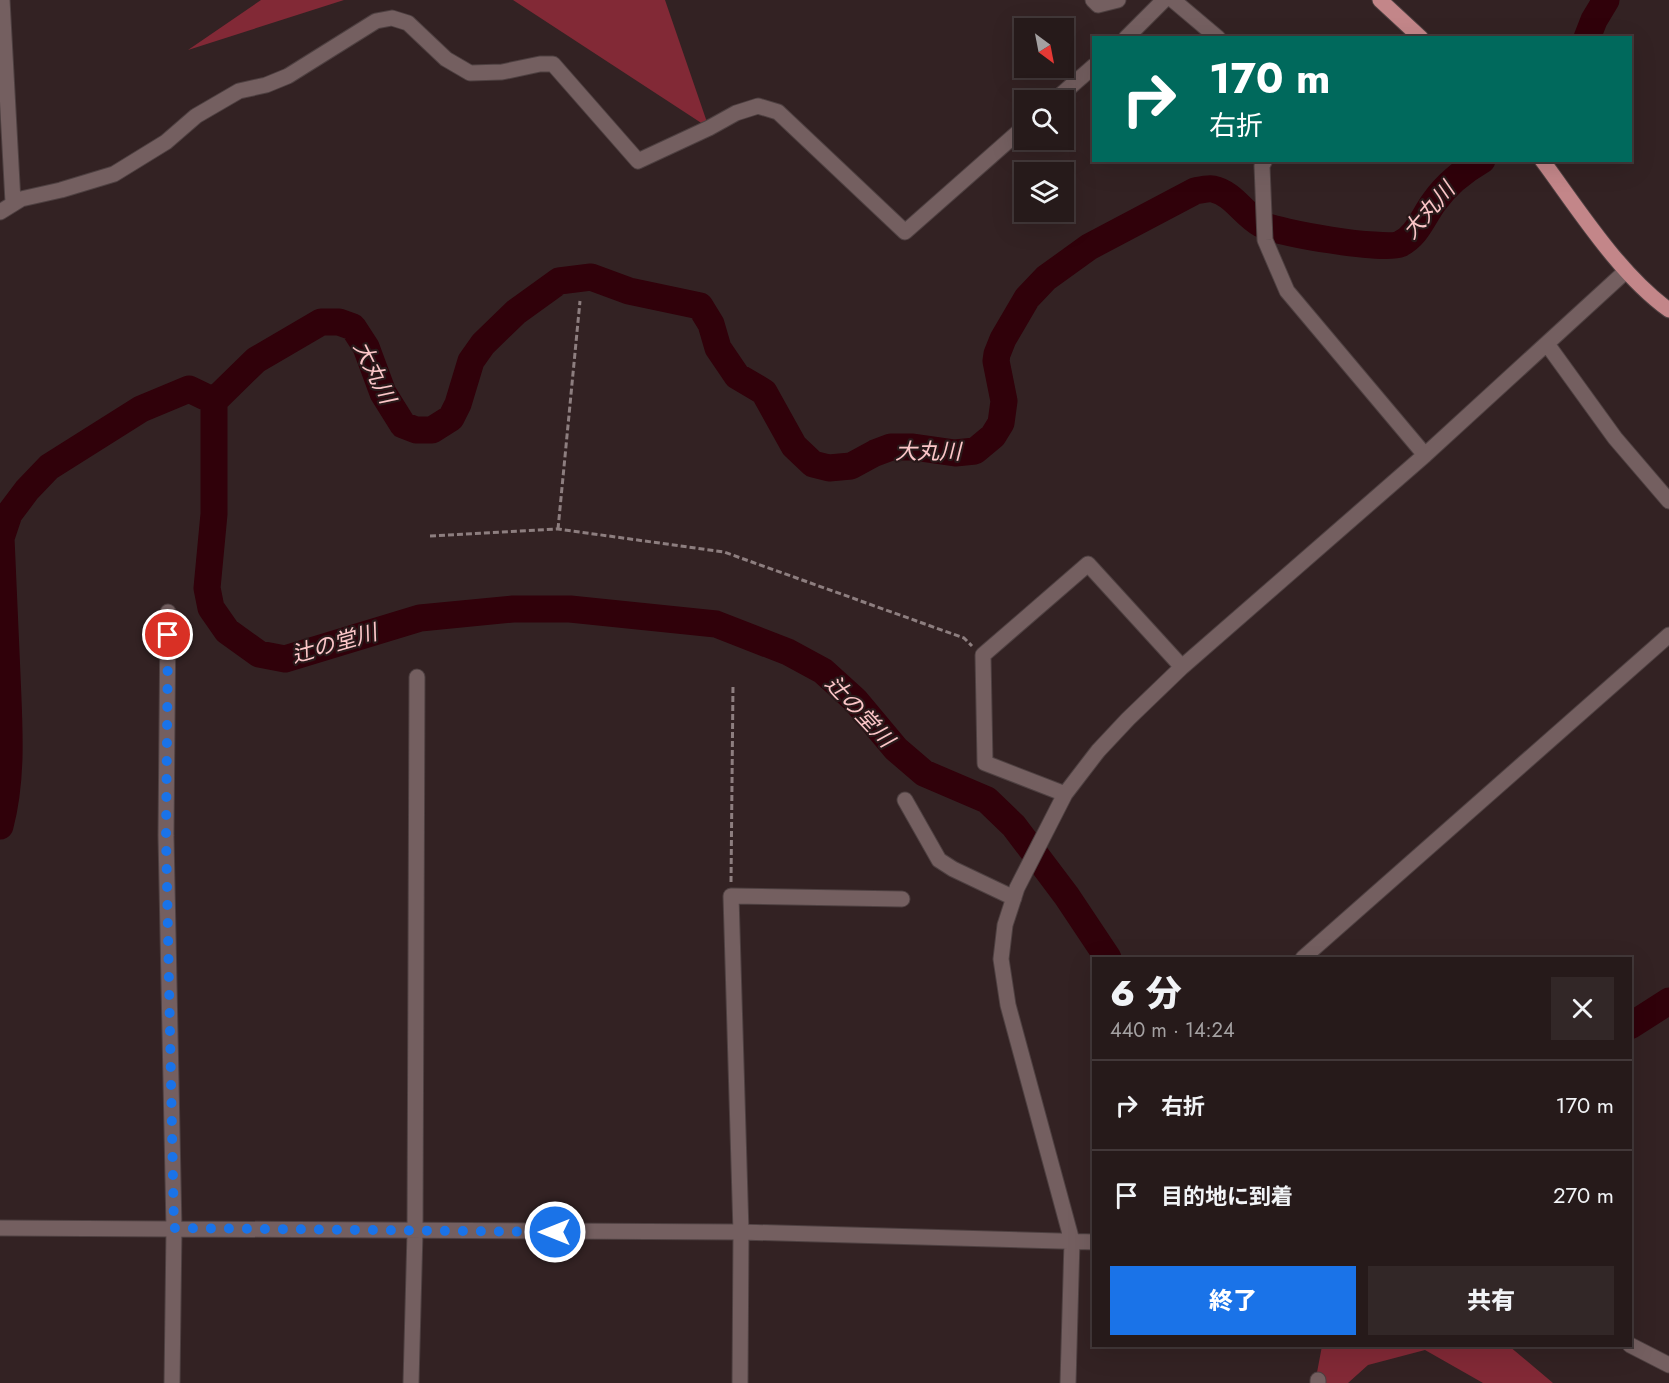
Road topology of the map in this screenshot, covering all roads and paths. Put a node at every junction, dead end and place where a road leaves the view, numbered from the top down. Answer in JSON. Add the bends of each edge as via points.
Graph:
{"nodes":[{"id":1,"x":2,"y":0,"type":"edge"},
{"id":2,"x":1093,"y":0,"type":"edge"},
{"id":3,"x":1118,"y":0,"type":"edge"},
{"id":4,"x":1164,"y":0,"type":"edge"},
{"id":5,"x":1173,"y":0,"type":"edge"},
{"id":6,"x":1380,"y":0,"type":"edge"},
{"id":7,"x":1128,"y":36,"type":"edge"},
{"id":8,"x":1216,"y":36,"type":"edge"},
{"id":9,"x":1419,"y":36,"type":"edge"},
{"id":10,"x":1092,"y":68,"type":"edge"},
{"id":11,"x":1066,"y":90,"type":"edge"},
{"id":12,"x":1014,"y":136,"type":"edge"},
{"id":13,"x":1264,"y":162,"type":"edge"},
{"id":14,"x":1544,"y":162,"type":"edge"},
{"id":15,"x":13,"y":202,"type":"junction"},
{"id":16,"x":0,"y":212,"type":"edge"},
{"id":17,"x":1626,"y":271,"type":"junction"},
{"id":18,"x":580,"y":301,"type":"dead end"},
{"id":19,"x":1669,"y":310,"type":"edge"},
{"id":20,"x":1547,"y":344,"type":"junction"},
{"id":21,"x":1425,"y":455,"type":"junction"},
{"id":22,"x":1669,"y":501,"type":"edge"},
{"id":23,"x":558,"y":529,"type":"junction"},
{"id":24,"x":430,"y":536,"type":"dead end"},
{"id":25,"x":168,"y":612,"type":"dead end"},
{"id":26,"x":1669,"y":635,"type":"edge"},
{"id":27,"x":983,"y":655,"type":"junction"},
{"id":28,"x":1182,"y":668,"type":"junction"},
{"id":29,"x":417,"y":677,"type":"dead end"},
{"id":30,"x":733,"y":684,"type":"dead end"},
{"id":31,"x":906,"y":800,"type":"dead end"},
{"id":32,"x":1062,"y":800,"type":"junction"},
{"id":33,"x":1015,"y":893,"type":"junction"},
{"id":34,"x":731,"y":896,"type":"junction"},
{"id":35,"x":902,"y":899,"type":"dead end"},
{"id":36,"x":1304,"y":957,"type":"edge"},
{"id":37,"x":0,"y":1228,"type":"edge"},
{"id":38,"x":174,"y":1228,"type":"junction"},
{"id":39,"x":416,"y":1232,"type":"junction"},
{"id":40,"x":741,"y":1232,"type":"junction"},
{"id":41,"x":1072,"y":1241,"type":"junction"},
{"id":42,"x":1092,"y":1242,"type":"edge"},
{"id":43,"x":1632,"y":1346,"type":"edge"},
{"id":44,"x":1669,"y":1365,"type":"edge"},
{"id":45,"x":172,"y":1383,"type":"edge"},
{"id":46,"x":411,"y":1383,"type":"edge"},
{"id":47,"x":740,"y":1383,"type":"edge"},
{"id":48,"x":1068,"y":1383,"type":"edge"}],
"edges":[{"from":1,"to":15,"type":"street"},
{"from":2,"to":3,"type":"street","via":[[1098,5]]},
{"from":4,"to":7,"type":"street"},
{"from":5,"to":8,"type":"street"},
{"from":6,"to":9,"type":"main road"},
{"from":10,"to":11,"type":"street"},
{"from":12,"to":15,"type":"street","via":[[905,232],[778,112],[758,106],[736,113],[638,161],[553,64],[470,73],[446,59],[408,23],[392,18],[376,21],[288,76],[238,91],[114,174]]},
{"from":13,"to":21,"type":"street","via":[[1265,240],[1287,291]]},
{"from":14,"to":17,"type":"main road"},
{"from":15,"to":16,"type":"street"},
{"from":17,"to":19,"type":"main road"},
{"from":17,"to":20,"type":"street"},
{"from":18,"to":23,"type":"path"},
{"from":20,"to":21,"type":"street"},
{"from":20,"to":22,"type":"street","via":[[1615,438]]},
{"from":21,"to":28,"type":"street"},
{"from":23,"to":24,"type":"path"},
{"from":23,"to":27,"type":"path","via":[[724,552],[964,638]]},
{"from":25,"to":38,"type":"street","via":[[166,836]]},
{"from":26,"to":36,"type":"street"},
{"from":27,"to":28,"type":"street","via":[[1088,564]]},
{"from":27,"to":32,"type":"street","via":[[985,763]]},
{"from":28,"to":32,"type":"street","via":[[1098,751]]},
{"from":29,"to":39,"type":"street"},
{"from":30,"to":34,"type":"path"},
{"from":31,"to":33,"type":"street","via":[[939,860]]},
{"from":32,"to":33,"type":"street"},
{"from":33,"to":41,"type":"street","via":[[1005,925],[1001,959],[1008,1005]]},
{"from":34,"to":35,"type":"street"},
{"from":34,"to":40,"type":"street"},
{"from":37,"to":38,"type":"street"},
{"from":38,"to":39,"type":"street"},
{"from":38,"to":45,"type":"street"},
{"from":39,"to":40,"type":"street"},
{"from":39,"to":46,"type":"street"},
{"from":40,"to":41,"type":"street"},
{"from":40,"to":47,"type":"street"},
{"from":41,"to":42,"type":"street"},
{"from":41,"to":48,"type":"street"},
{"from":43,"to":44,"type":"street"}]}
